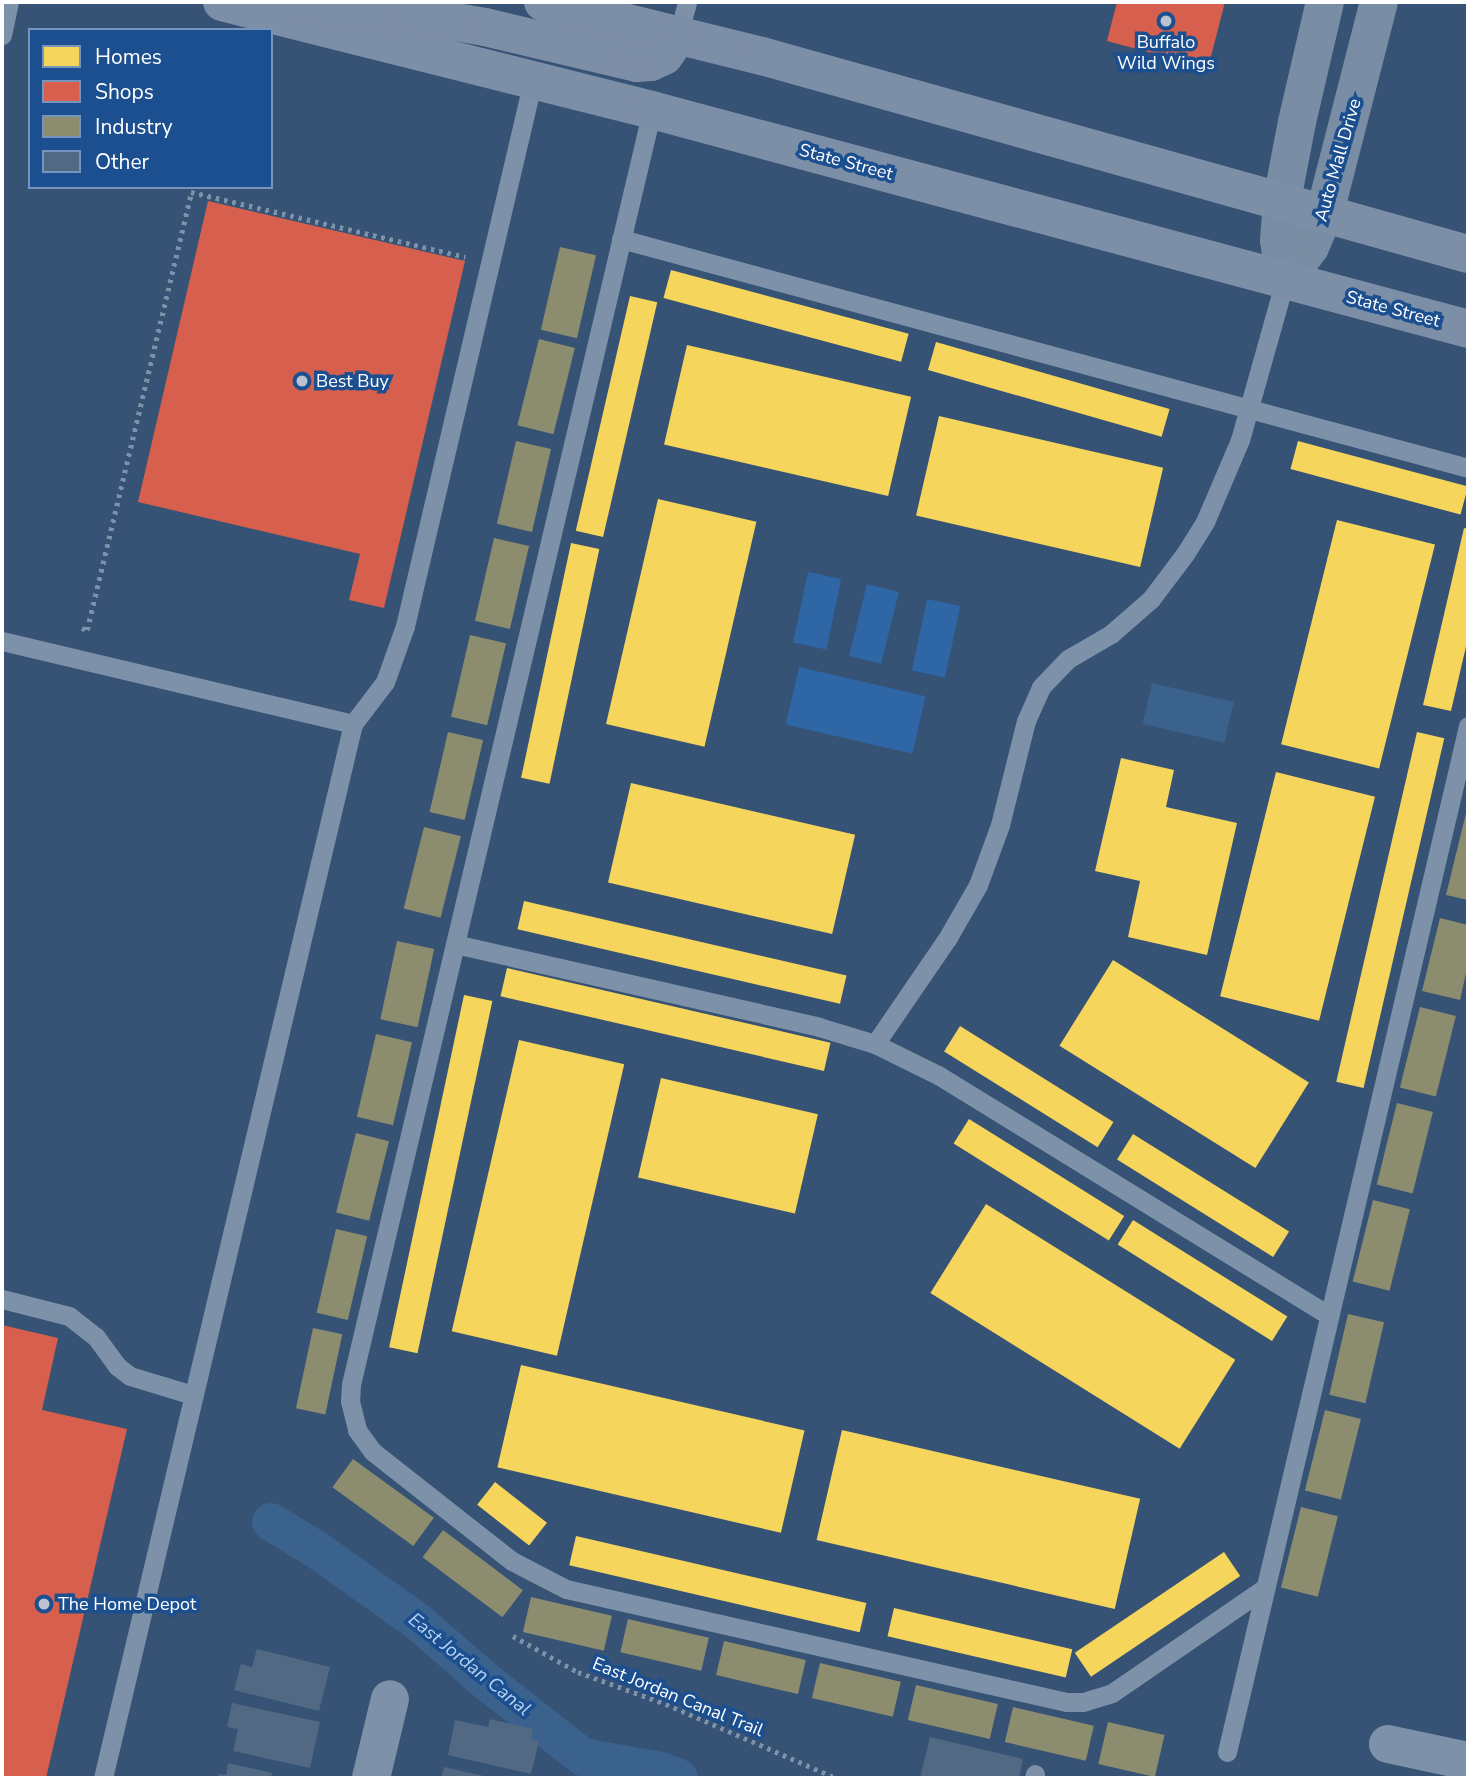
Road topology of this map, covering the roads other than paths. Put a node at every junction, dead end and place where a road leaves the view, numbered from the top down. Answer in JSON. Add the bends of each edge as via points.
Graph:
{"nodes":[{"id":1,"x":9,"y":2,"type":"edge"},
{"id":2,"x":222,"y":2,"type":"edge"},
{"id":3,"x":288,"y":2,"type":"edge"},
{"id":4,"x":543,"y":2,"type":"edge"},
{"id":5,"x":1325,"y":2,"type":"edge"},
{"id":6,"x":1379,"y":2,"type":"edge"},
{"id":7,"x":682,"y":19,"type":"edge"},
{"id":8,"x":2,"y":34,"type":"edge"},
{"id":9,"x":533,"y":80,"type":"junction"},
{"id":10,"x":652,"y":110,"type":"junction"},
{"id":11,"x":1282,"y":200,"type":"junction"},
{"id":12,"x":1325,"y":212,"type":"junction"},
{"id":13,"x":621,"y":239,"type":"junction"},
{"id":14,"x":1468,"y":254,"type":"edge"},
{"id":15,"x":1285,"y":279,"type":"junction"},
{"id":16,"x":1468,"y":329,"type":"edge"},
{"id":17,"x":1249,"y":409,"type":"junction"},
{"id":18,"x":1468,"y":468,"type":"edge"},
{"id":19,"x":2,"y":641,"type":"edge"},
{"id":20,"x":353,"y":724,"type":"junction"},
{"id":21,"x":1468,"y":726,"type":"edge"},
{"id":22,"x":455,"y":944,"type":"junction"},
{"id":23,"x":875,"y":1044,"type":"junction"},
{"id":24,"x":2,"y":1299,"type":"edge"},
{"id":25,"x":1329,"y":1316,"type":"junction"},
{"id":26,"x":193,"y":1395,"type":"junction"},
{"id":27,"x":1265,"y":1588,"type":"junction"},
{"id":28,"x":390,"y":1699,"type":"dead end"},
{"id":29,"x":1388,"y":1744,"type":"dead end"},
{"id":30,"x":1227,"y":1752,"type":"dead end"},
{"id":31,"x":1468,"y":1761,"type":"edge"},
{"id":32,"x":103,"y":1778,"type":"edge"},
{"id":33,"x":371,"y":1778,"type":"edge"}],
"edges":[{"from":1,"to":8,"type":"lane"},
{"from":2,"to":9,"type":"main road","name":"State Street"},
{"from":3,"to":7,"type":"main road","via":[[485,27],[637,63],[664,56]]},
{"from":4,"to":7,"type":"main road"},
{"from":5,"to":11,"type":"street"},
{"from":6,"to":12,"type":"street","name":"Auto Mall Drive"},
{"from":7,"to":11,"type":"main road","via":[[762,56]]},
{"from":9,"to":10,"type":"main road","name":"State Street"},
{"from":9,"to":20,"type":"lane","via":[[397,655],[385,682]]},
{"from":10,"to":13,"type":"lane"},
{"from":10,"to":15,"type":"main road","name":"State Street"},
{"from":11,"to":12,"type":"main road"},
{"from":11,"to":15,"type":"street","via":[[1279,240]]},
{"from":12,"to":14,"type":"main road"},
{"from":12,"to":15,"type":"street","name":"Auto Mall Drive","via":[[1310,247]]},
{"from":13,"to":17,"type":"lane"},
{"from":13,"to":22,"type":"lane"},
{"from":15,"to":16,"type":"main road","name":"State Street"},
{"from":15,"to":17,"type":"lane"},
{"from":17,"to":18,"type":"lane"},
{"from":17,"to":23,"type":"lane","via":[[1222,488],[1169,577],[1131,618],[1068,659],[1041,687],[1026,721],[1000,825],[978,885]]},
{"from":19,"to":20,"type":"lane"},
{"from":20,"to":26,"type":"lane"},
{"from":21,"to":25,"type":"lane"},
{"from":22,"to":23,"type":"lane","via":[[819,1027]]},
{"from":22,"to":27,"type":"lane","via":[[351,1384],[352,1418],[372,1451],[512,1561],[566,1589],[1066,1702],[1112,1693]]},
{"from":23,"to":25,"type":"lane","via":[[938,1075]]},
{"from":24,"to":26,"type":"lane","via":[[69,1315],[89,1330],[130,1376]]},
{"from":25,"to":27,"type":"lane"},
{"from":26,"to":32,"type":"lane"},
{"from":27,"to":30,"type":"lane"},
{"from":28,"to":33,"type":"street"},
{"from":29,"to":31,"type":"street"}]}
